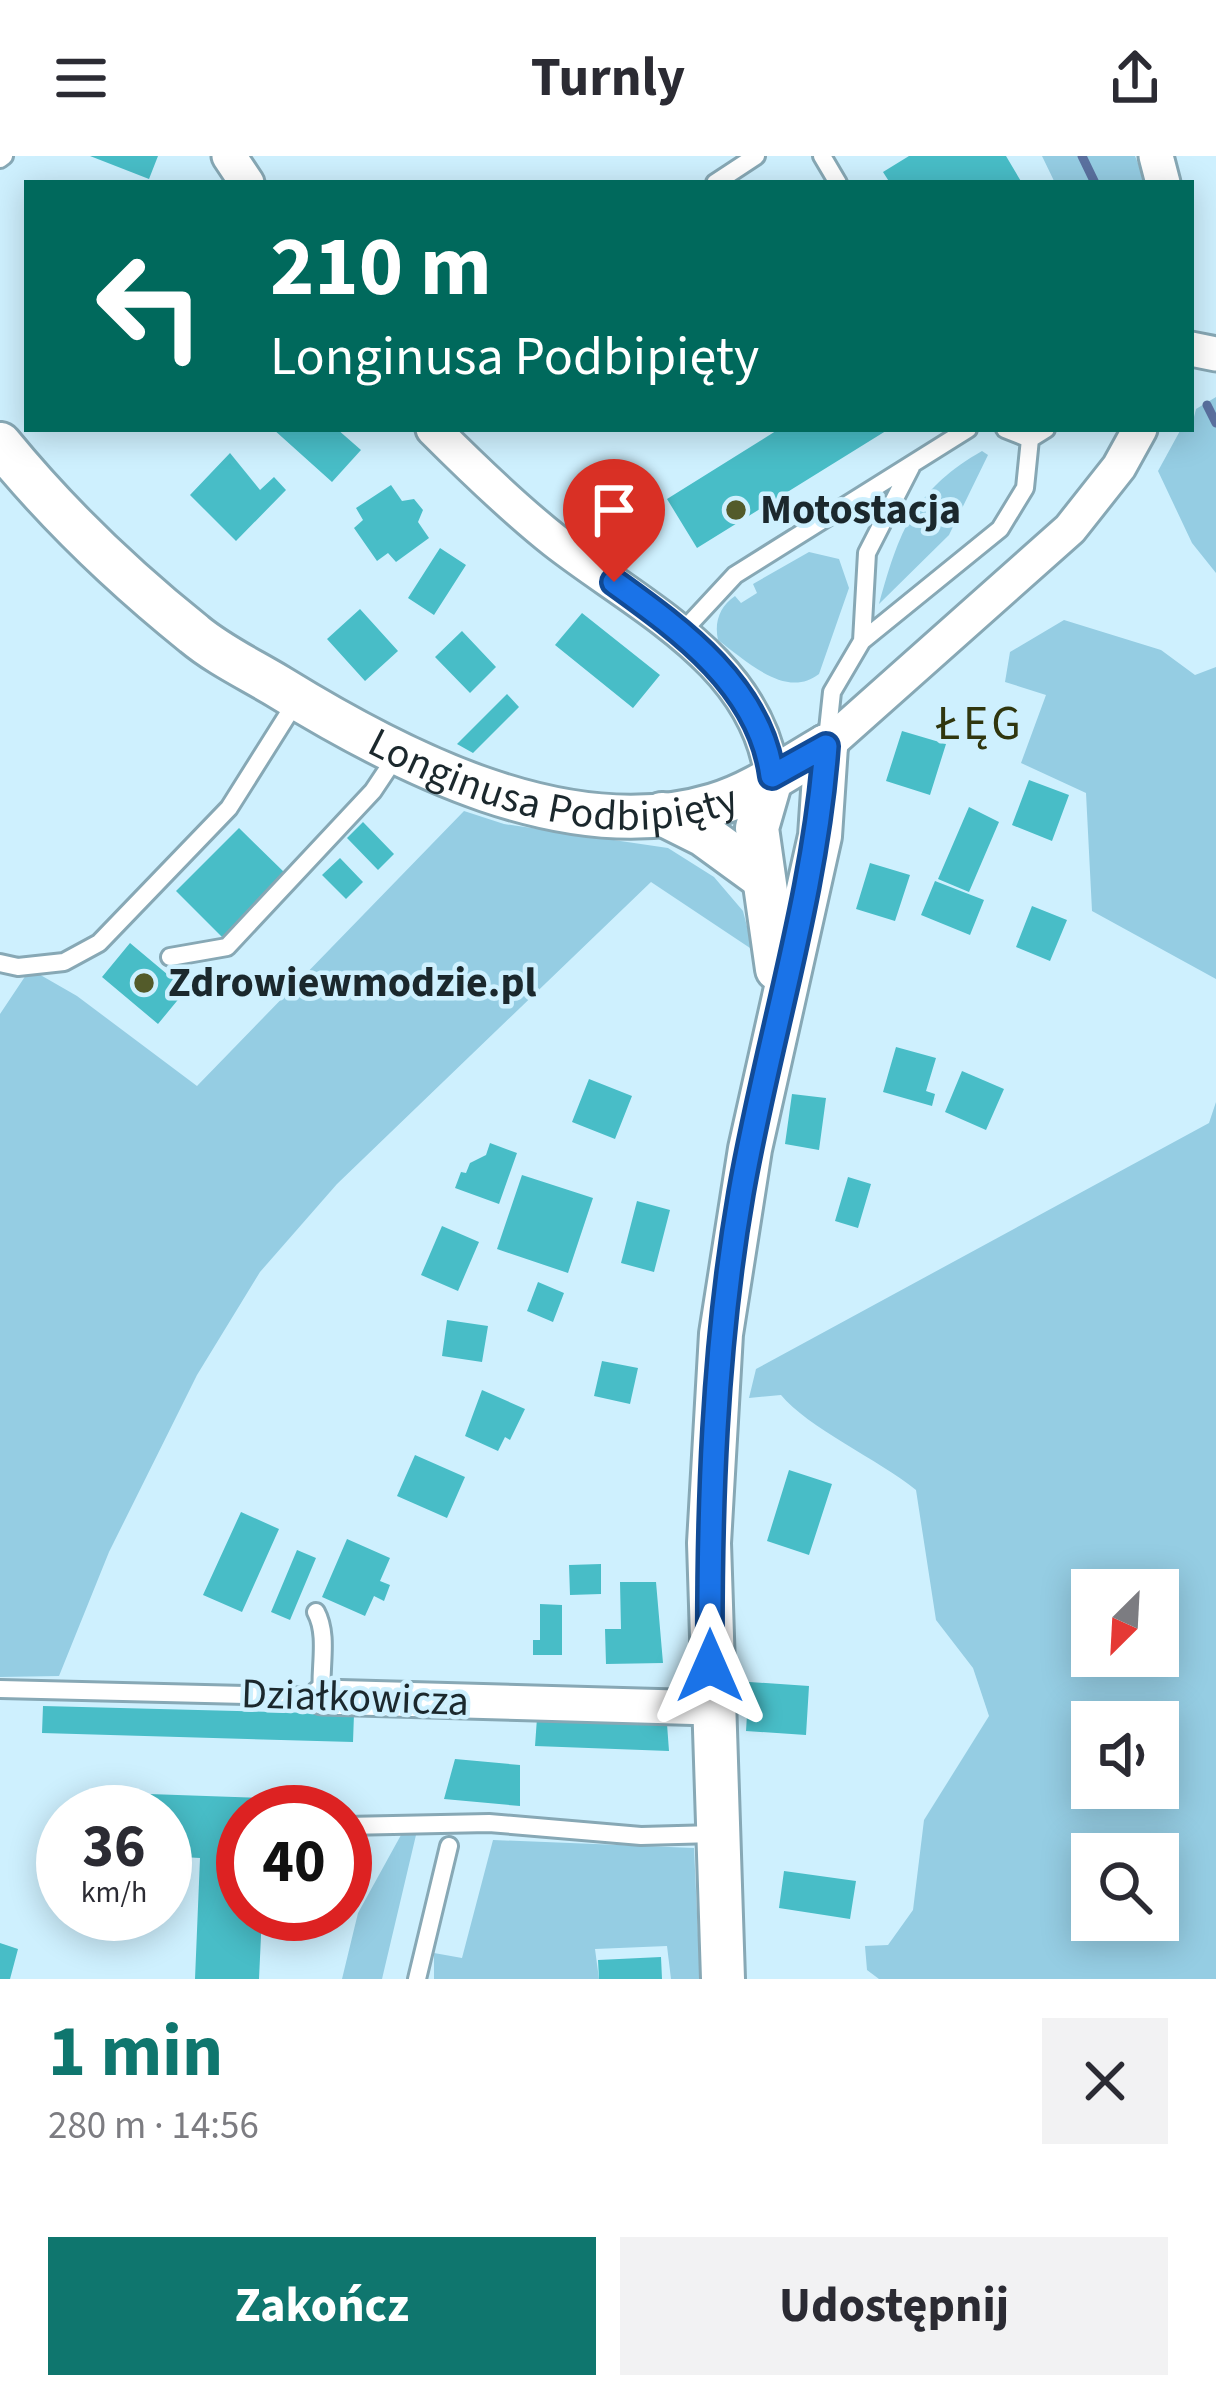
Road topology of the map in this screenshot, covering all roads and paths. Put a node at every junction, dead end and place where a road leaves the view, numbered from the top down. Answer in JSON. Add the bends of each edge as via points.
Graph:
{"nodes":[{"id":1,"x":756,"y":156,"type":"edge"},
{"id":2,"x":720,"y":180,"type":"edge"},
{"id":3,"x":437,"y":432,"type":"edge"},
{"id":4,"x":963,"y":432,"type":"edge"},
{"id":5,"x":1137,"y":432,"type":"edge"},
{"id":6,"x":1038,"y":434,"type":"edge"},
{"id":7,"x":0,"y":444,"type":"edge"},
{"id":8,"x":912,"y":465,"type":"junction"},
{"id":9,"x":683,"y":631,"type":"junction"},
{"id":10,"x":862,"y":641,"type":"junction"},
{"id":11,"x":298,"y":699,"type":"junction"},
{"id":12,"x":826,"y":746,"type":"junction"},
{"id":13,"x":398,"y":754,"type":"junction"},
{"id":14,"x":772,"y":776,"type":"junction"},
{"id":15,"x":662,"y":814,"type":"junction"},
{"id":16,"x":763,"y":878,"type":"junction"},
{"id":17,"x":170,"y":956,"type":"dead end"},
{"id":18,"x":0,"y":963,"type":"edge"},
{"id":19,"x":779,"y":1002,"type":"junction"},
{"id":20,"x":316,"y":1612,"type":"dead end"},
{"id":21,"x":0,"y":1688,"type":"edge"},
{"id":22,"x":322,"y":1697,"type":"junction"},
{"id":23,"x":710,"y":1708,"type":"junction"},
{"id":24,"x":372,"y":1825,"type":"edge"},
{"id":25,"x":716,"y":1834,"type":"junction"},
{"id":26,"x":449,"y":1846,"type":"dead end"},
{"id":27,"x":417,"y":1979,"type":"edge"},
{"id":28,"x":723,"y":1979,"type":"edge"}],
"edges":[{"from":1,"to":2,"type":"lane"},
{"from":3,"to":9,"type":"street","via":[[555,541]]},
{"from":4,"to":8,"type":"lane"},
{"from":5,"to":12,"type":"street","name":"Longinusa Podbipięty","via":[[1070,529]]},
{"from":6,"to":10,"type":"lane","via":[[1025,488],[1000,529]]},
{"from":7,"to":11,"type":"street","name":"Longinusa Podbipięty","via":[[59,516],[197,638]]},
{"from":8,"to":9,"type":"lane","via":[[735,575]]},
{"from":8,"to":10,"type":"lane","via":[[867,553]]},
{"from":9,"to":14,"type":"street","via":[[750,710]]},
{"from":10,"to":12,"type":"lane","via":[[832,692]]},
{"from":11,"to":13,"type":"street","name":"Longinusa Podbipięty"},
{"from":11,"to":18,"type":"lane","via":[[229,808],[99,943],[64,962]]},
{"from":12,"to":14,"type":"street","name":"Longinusa Podbipięty"},
{"from":12,"to":19,"type":"street","via":[[817,853]]},
{"from":13,"to":15,"type":"street","name":"Longinusa Podbipięty","via":[[514,801]]},
{"from":13,"to":17,"type":"lane","via":[[227,947]]},
{"from":14,"to":15,"type":"street","name":"Longinusa Podbipięty","via":[[717,805]]},
{"from":14,"to":16,"type":"street","via":[[757,819]]},
{"from":15,"to":16,"type":"street"},
{"from":16,"to":19,"type":"street"},
{"from":19,"to":23,"type":"street","via":[[722,1334],[709,1543]]},
{"from":20,"to":22,"type":"lane","via":[[324,1626]]},
{"from":21,"to":22,"type":"lane","name":"Działkowicza"},
{"from":22,"to":23,"type":"street","name":"Działkowicza"},
{"from":23,"to":25,"type":"street"},
{"from":24,"to":25,"type":"lane"},
{"from":25,"to":28,"type":"street"},
{"from":26,"to":27,"type":"lane"}]}
